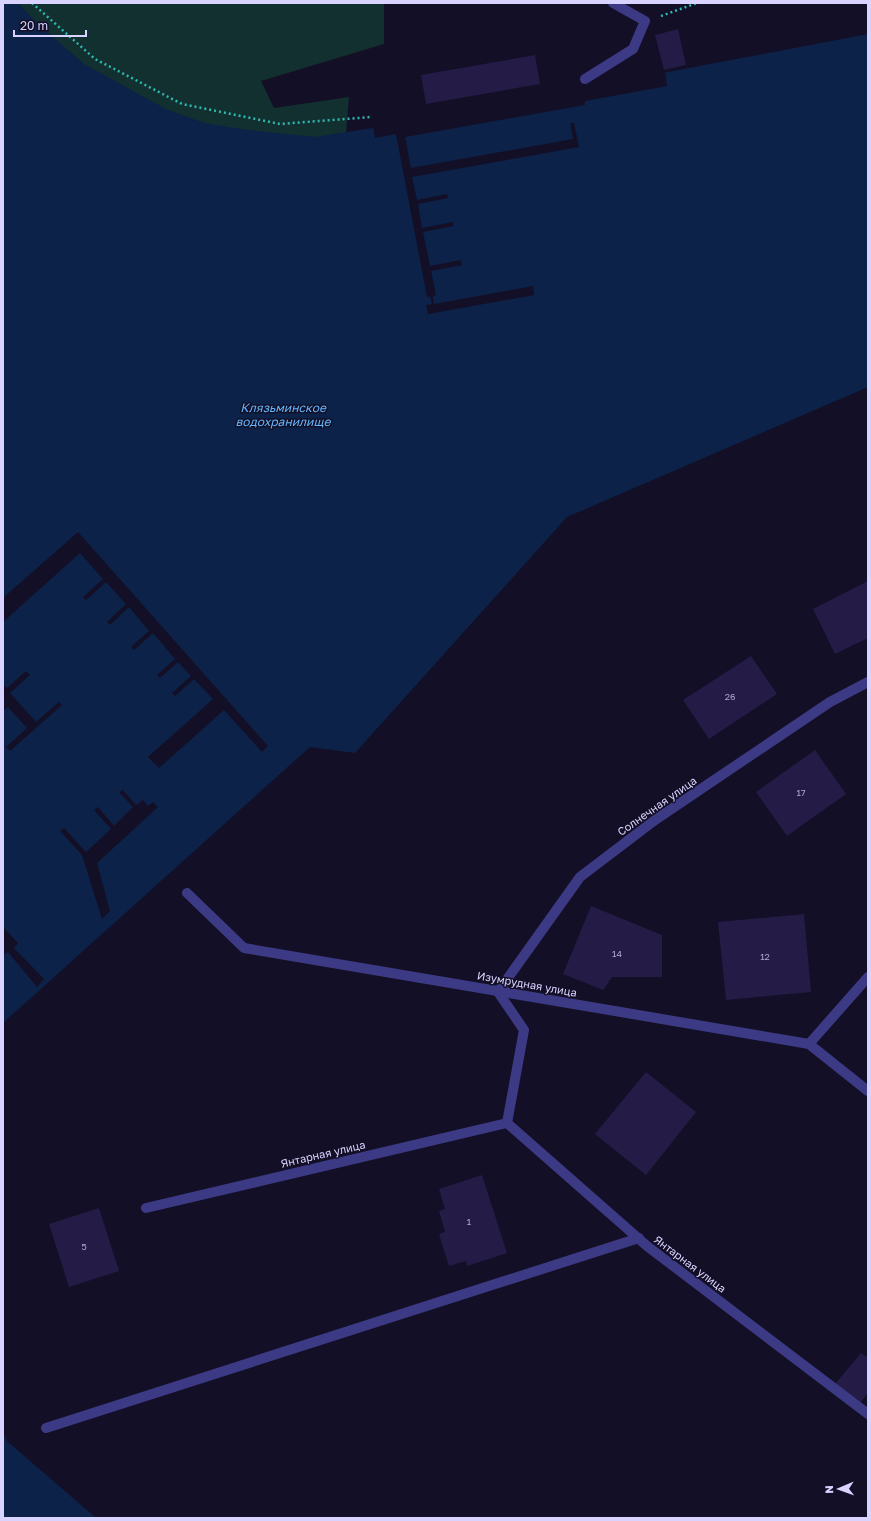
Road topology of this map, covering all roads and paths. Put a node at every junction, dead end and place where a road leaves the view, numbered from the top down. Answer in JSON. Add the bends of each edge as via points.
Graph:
{"nodes":[{"id":1,"x":32,"y":3,"type":"edge"},
{"id":2,"x":613,"y":3,"type":"edge"},
{"id":3,"x":696,"y":3,"type":"edge"},
{"id":4,"x":645,"y":21,"type":"junction"},
{"id":5,"x":585,"y":79,"type":"dead end"},
{"id":6,"x":371,"y":117,"type":"dead end"},
{"id":7,"x":868,"y":682,"type":"edge"},
{"id":8,"x":187,"y":893,"type":"dead end"},
{"id":9,"x":868,"y":977,"type":"edge"},
{"id":10,"x":498,"y":992,"type":"junction"},
{"id":11,"x":809,"y":1044,"type":"junction"},
{"id":12,"x":868,"y":1090,"type":"edge"},
{"id":13,"x":507,"y":1122,"type":"junction"},
{"id":14,"x":146,"y":1208,"type":"dead end"},
{"id":15,"x":639,"y":1238,"type":"junction"},
{"id":16,"x":868,"y":1414,"type":"edge"},
{"id":17,"x":46,"y":1428,"type":"dead end"}],
"edges":[{"from":1,"to":6,"type":"path","via":[[95,59],[182,104],[280,124]]},
{"from":2,"to":4,"type":"lane"},
{"from":3,"to":4,"type":"path"},
{"from":4,"to":5,"type":"lane","via":[[633,49]]},
{"from":7,"to":10,"type":"lane","name":"Солнечная улица","via":[[830,702],[655,820],[580,877]]},
{"from":8,"to":10,"type":"lane","name":"Изумрудная улица","via":[[244,948]]},
{"from":9,"to":11,"type":"lane"},
{"from":10,"to":11,"type":"lane","name":"Изумрудная улица"},
{"from":10,"to":13,"type":"lane","via":[[524,1030]]},
{"from":11,"to":12,"type":"lane","name":"Изумрудная улица"},
{"from":13,"to":14,"type":"lane","name":"Янтарная улица"},
{"from":13,"to":15,"type":"lane","name":"Янтарная улица"},
{"from":15,"to":16,"type":"lane","name":"Янтарная улица"},
{"from":15,"to":17,"type":"lane"}]}
